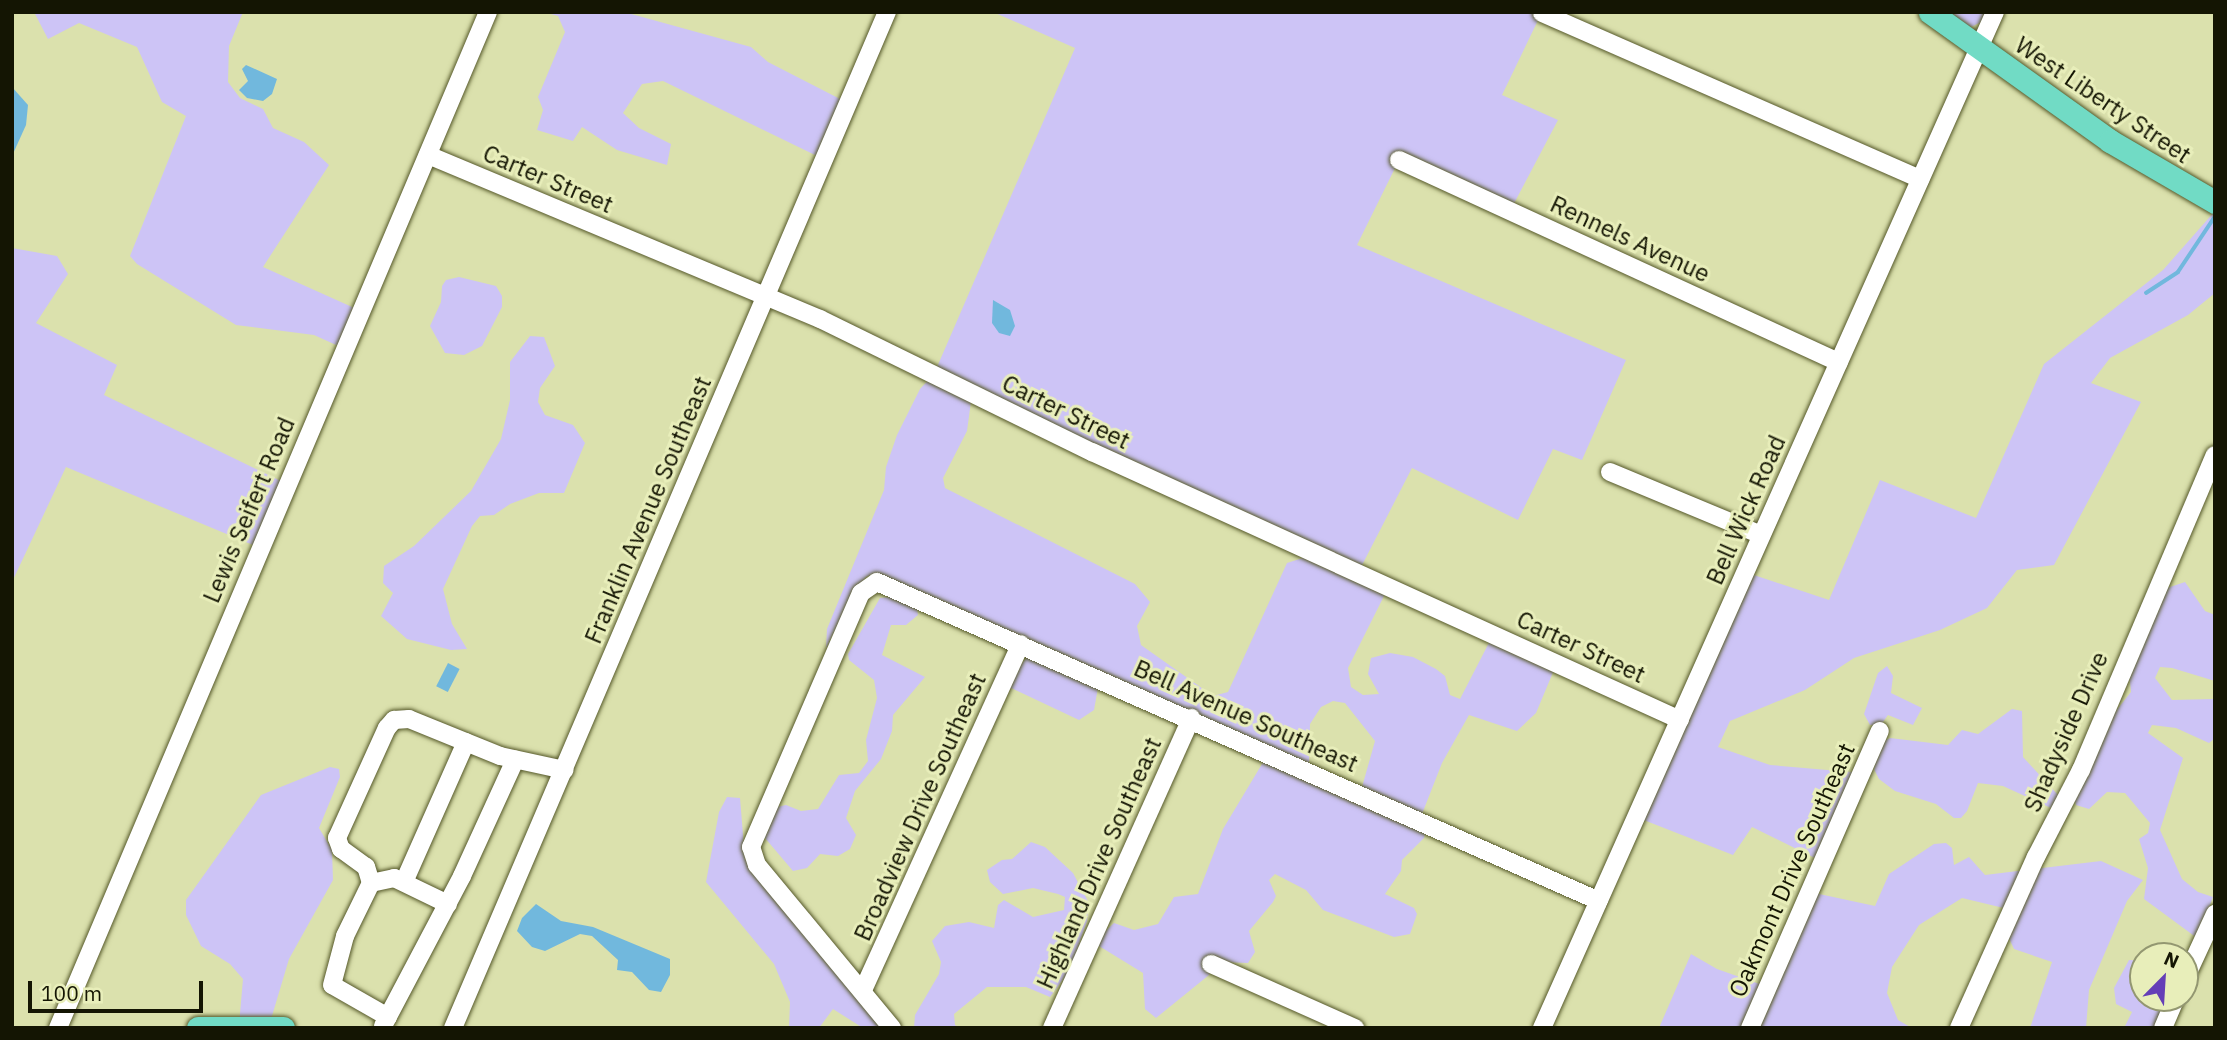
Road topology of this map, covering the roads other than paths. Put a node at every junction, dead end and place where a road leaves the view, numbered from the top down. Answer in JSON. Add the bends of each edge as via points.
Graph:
{"nodes":[{"id":1,"x":488,"y":12,"type":"edge"},
{"id":2,"x":887,"y":12,"type":"edge"},
{"id":3,"x":1930,"y":12,"type":"edge"},
{"id":4,"x":1995,"y":12,"type":"edge"},
{"id":5,"x":1542,"y":13,"type":"edge"},
{"id":6,"x":1979,"y":48,"type":"junction"},
{"id":7,"x":428,"y":155,"type":"junction"},
{"id":8,"x":1399,"y":160,"type":"dead end"},
{"id":9,"x":1920,"y":179,"type":"junction"},
{"id":10,"x":2215,"y":202,"type":"edge"},
{"id":11,"x":765,"y":296,"type":"junction"},
{"id":12,"x":1839,"y":362,"type":"junction"},
{"id":13,"x":2215,"y":455,"type":"edge"},
{"id":14,"x":1610,"y":472,"type":"dead end"},
{"id":15,"x":1761,"y":535,"type":"junction"},
{"id":16,"x":1021,"y":644,"type":"junction"},
{"id":17,"x":1191,"y":718,"type":"junction"},
{"id":18,"x":1680,"y":720,"type":"junction"},
{"id":19,"x":1880,"y":731,"type":"dead end"},
{"id":20,"x":466,"y":742,"type":"junction"},
{"id":21,"x":515,"y":760,"type":"junction"},
{"id":22,"x":564,"y":769,"type":"junction"},
{"id":23,"x":404,"y":882,"type":"junction"},
{"id":24,"x":371,"y":883,"type":"junction"},
{"id":25,"x":1599,"y":901,"type":"junction"},
{"id":26,"x":448,"y":904,"type":"junction"},
{"id":27,"x":2215,"y":914,"type":"edge"},
{"id":28,"x":2199,"y":949,"type":"edge"},
{"id":29,"x":1211,"y":964,"type":"dead end"},
{"id":30,"x":863,"y":990,"type":"junction"},
{"id":31,"x":385,"y":1023,"type":"edge"},
{"id":32,"x":250,"y":1027,"type":"edge"},
{"id":33,"x":58,"y":1028,"type":"edge"},
{"id":34,"x":198,"y":1028,"type":"edge"},
{"id":35,"x":283,"y":1028,"type":"edge"},
{"id":36,"x":453,"y":1028,"type":"edge"},
{"id":37,"x":892,"y":1028,"type":"edge"},
{"id":38,"x":1052,"y":1028,"type":"edge"},
{"id":39,"x":1355,"y":1028,"type":"edge"},
{"id":40,"x":1542,"y":1028,"type":"edge"},
{"id":41,"x":1749,"y":1028,"type":"edge"},
{"id":42,"x":1959,"y":1028,"type":"edge"}],
"edges":[{"from":1,"to":7,"type":"street","name":"Lewis Seifert Road"},
{"from":2,"to":11,"type":"street","name":"Franklin Avenue Southeast"},
{"from":3,"to":6,"type":"main road","name":"West Liberty Street"},
{"from":4,"to":6,"type":"street","name":"Bell Wick Road"},
{"from":5,"to":9,"type":"street"},
{"from":6,"to":9,"type":"street","name":"Bell Wick Road"},
{"from":6,"to":10,"type":"main road","name":"West Liberty Street","via":[[2130,154]]},
{"from":7,"to":11,"type":"street","name":"Carter Street"},
{"from":7,"to":33,"type":"street","name":"Lewis Seifert Road"},
{"from":8,"to":12,"type":"street","name":"Rennels Avenue"},
{"from":9,"to":12,"type":"street","name":"Bell Wick Road"},
{"from":11,"to":18,"type":"street","name":"Carter Street","via":[[878,346],[1092,452]]},
{"from":11,"to":22,"type":"street","name":"Franklin Avenue Southeast"},
{"from":12,"to":15,"type":"street","name":"Bell Wick Road"},
{"from":13,"to":42,"type":"street","name":"Shadyside Drive","via":[[2081,770]]},
{"from":14,"to":15,"type":"street"},
{"from":15,"to":18,"type":"street","name":"Bell Wick Road"},
{"from":16,"to":17,"type":"street","name":"Bell Avenue Southeast"},
{"from":16,"to":30,"type":"street","name":"Broadview Drive Southeast"},
{"from":16,"to":30,"type":"street","name":"Bell Avenue Southeast","via":[[883,583],[870,584],[861,593],[751,847],[757,864]]},
{"from":17,"to":25,"type":"street","name":"Bell Avenue Southeast"},
{"from":17,"to":38,"type":"street","name":"Highland Drive Southeast"},
{"from":18,"to":25,"type":"street","name":"Bell Wick Road"},
{"from":19,"to":41,"type":"street","name":"Oakmont Drive Southeast"},
{"from":20,"to":21,"type":"street"},
{"from":20,"to":23,"type":"street"},
{"from":20,"to":24,"type":"street","via":[[409,719],[394,720],[387,728],[337,838],[341,849],[366,867]]},
{"from":21,"to":22,"type":"street"},
{"from":21,"to":26,"type":"street"},
{"from":22,"to":36,"type":"street","name":"Franklin Avenue Southeast"},
{"from":23,"to":24,"type":"street","via":[[394,878]]},
{"from":23,"to":26,"type":"street"},
{"from":24,"to":31,"type":"street","via":[[345,936],[332,985]]},
{"from":25,"to":40,"type":"street","name":"Bell Wick Road"},
{"from":26,"to":31,"type":"street"},
{"from":27,"to":28,"type":"street"},
{"from":29,"to":39,"type":"street"},
{"from":30,"to":37,"type":"street"},
{"from":32,"to":34,"type":"main road"},
{"from":32,"to":35,"type":"main road"}]}
